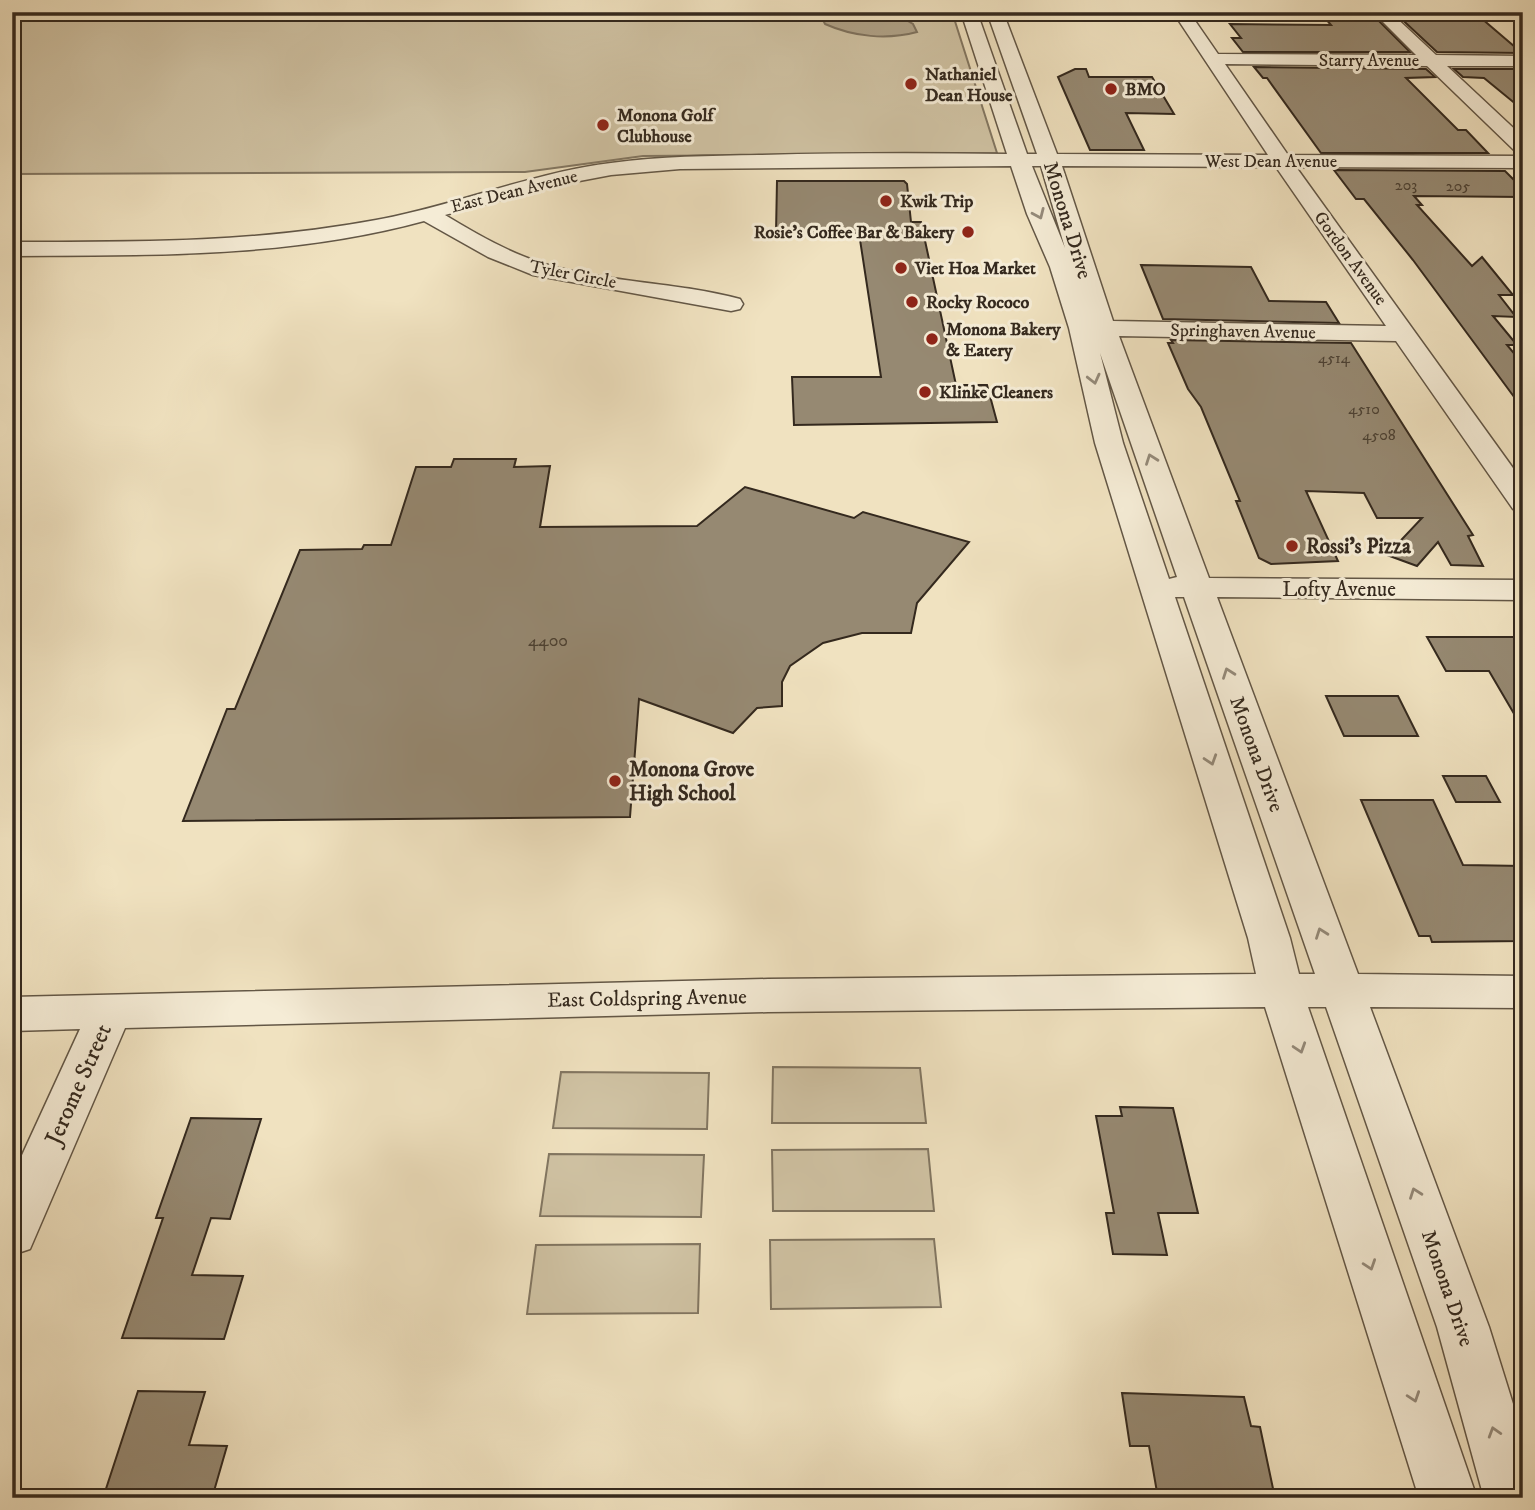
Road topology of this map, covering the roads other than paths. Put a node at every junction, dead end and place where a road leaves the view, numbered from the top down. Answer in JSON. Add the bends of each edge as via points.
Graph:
{"nodes":[{"id":1,"x":969,"y":12,"type":"edge"},
{"id":2,"x":995,"y":12,"type":"edge"},
{"id":3,"x":1181,"y":12,"type":"edge"},
{"id":4,"x":1381,"y":12,"type":"edge"},
{"id":5,"x":1214,"y":59,"type":"junction"},
{"id":6,"x":1430,"y":60,"type":"junction"},
{"id":7,"x":1523,"y":61,"type":"edge"},
{"id":8,"x":1523,"y":148,"type":"edge"},
{"id":9,"x":1035,"y":160,"type":"junction"},
{"id":10,"x":1282,"y":161,"type":"junction"},
{"id":11,"x":1523,"y":162,"type":"edge"},
{"id":12,"x":426,"y":213,"type":"junction"},
{"id":13,"x":12,"y":249,"type":"edge"},
{"id":14,"x":731,"y":304,"type":"dead end"},
{"id":15,"x":1093,"y":329,"type":"junction"},
{"id":16,"x":1406,"y":334,"type":"junction"},
{"id":17,"x":1523,"y":503,"type":"edge"},
{"id":18,"x":1156,"y":587,"type":"junction"},
{"id":19,"x":1198,"y":588,"type":"junction"},
{"id":20,"x":1523,"y":590,"type":"edge"},
{"id":21,"x":1281,"y":990,"type":"junction"},
{"id":22,"x":1342,"y":990,"type":"junction"},
{"id":23,"x":1523,"y":992,"type":"edge"},
{"id":24,"x":110,"y":1011,"type":"junction"},
{"id":25,"x":12,"y":1013,"type":"edge"},
{"id":26,"x":12,"y":1233,"type":"edge"},
{"id":27,"x":1448,"y":1498,"type":"edge"},
{"id":28,"x":1513,"y":1498,"type":"edge"}],
"edges":[{"from":1,"to":9,"type":"street","name":"Monona Drive"},
{"from":2,"to":9,"type":"street","name":"Monona Drive"},
{"from":3,"to":5,"type":"street","name":"Gordon Avenue"},
{"from":4,"to":6,"type":"street"},
{"from":5,"to":6,"type":"street","name":"Starry Avenue"},
{"from":5,"to":10,"type":"street","name":"Gordon Avenue"},
{"from":6,"to":7,"type":"street","name":"Starry Avenue"},
{"from":6,"to":8,"type":"street"},
{"from":9,"to":10,"type":"street","name":"West Dean Avenue"},
{"from":9,"to":12,"type":"street","name":"East Dean Avenue","via":[[656,164],[551,180]]},
{"from":9,"to":15,"type":"street","name":"Monona Drive","via":[[1038,214]]},
{"from":10,"to":11,"type":"street","name":"West Dean Avenue"},
{"from":10,"to":16,"type":"street","name":"Gordon Avenue"},
{"from":12,"to":13,"type":"street","name":"East Dean Avenue","via":[[288,242]]},
{"from":12,"to":14,"type":"street","name":"Tyler Circle","via":[[494,252],[544,271]]},
{"from":15,"to":16,"type":"street","name":"Springhaven Avenue"},
{"from":15,"to":18,"type":"street","name":"Monona Drive","one_way":true,"via":[[1109,443]]},
{"from":19,"to":15,"type":"street","name":"Monona Drive","one_way":true},
{"from":16,"to":17,"type":"street","name":"Gordon Avenue"},
{"from":18,"to":19,"type":"street","name":"Lofty Avenue"},
{"from":18,"to":21,"type":"street","name":"Monona Drive","one_way":true,"via":[[1269,938]]},
{"from":19,"to":20,"type":"street","name":"Lofty Avenue"},
{"from":22,"to":19,"type":"street","name":"Monona Drive","one_way":true},
{"from":21,"to":22,"type":"street","name":"East Coldspring Avenue"},
{"from":21,"to":24,"type":"street","name":"East Coldspring Avenue","via":[[487,1000]]},
{"from":21,"to":27,"type":"street","name":"Monona Drive","one_way":true},
{"from":22,"to":23,"type":"street","name":"East Coldspring Avenue"},
{"from":28,"to":22,"type":"street","name":"Monona Drive","one_way":true,"via":[[1463,1327]]},
{"from":24,"to":25,"type":"street","name":"East Coldspring Avenue"},
{"from":24,"to":26,"type":"street","name":"Jerome Street"}]}
